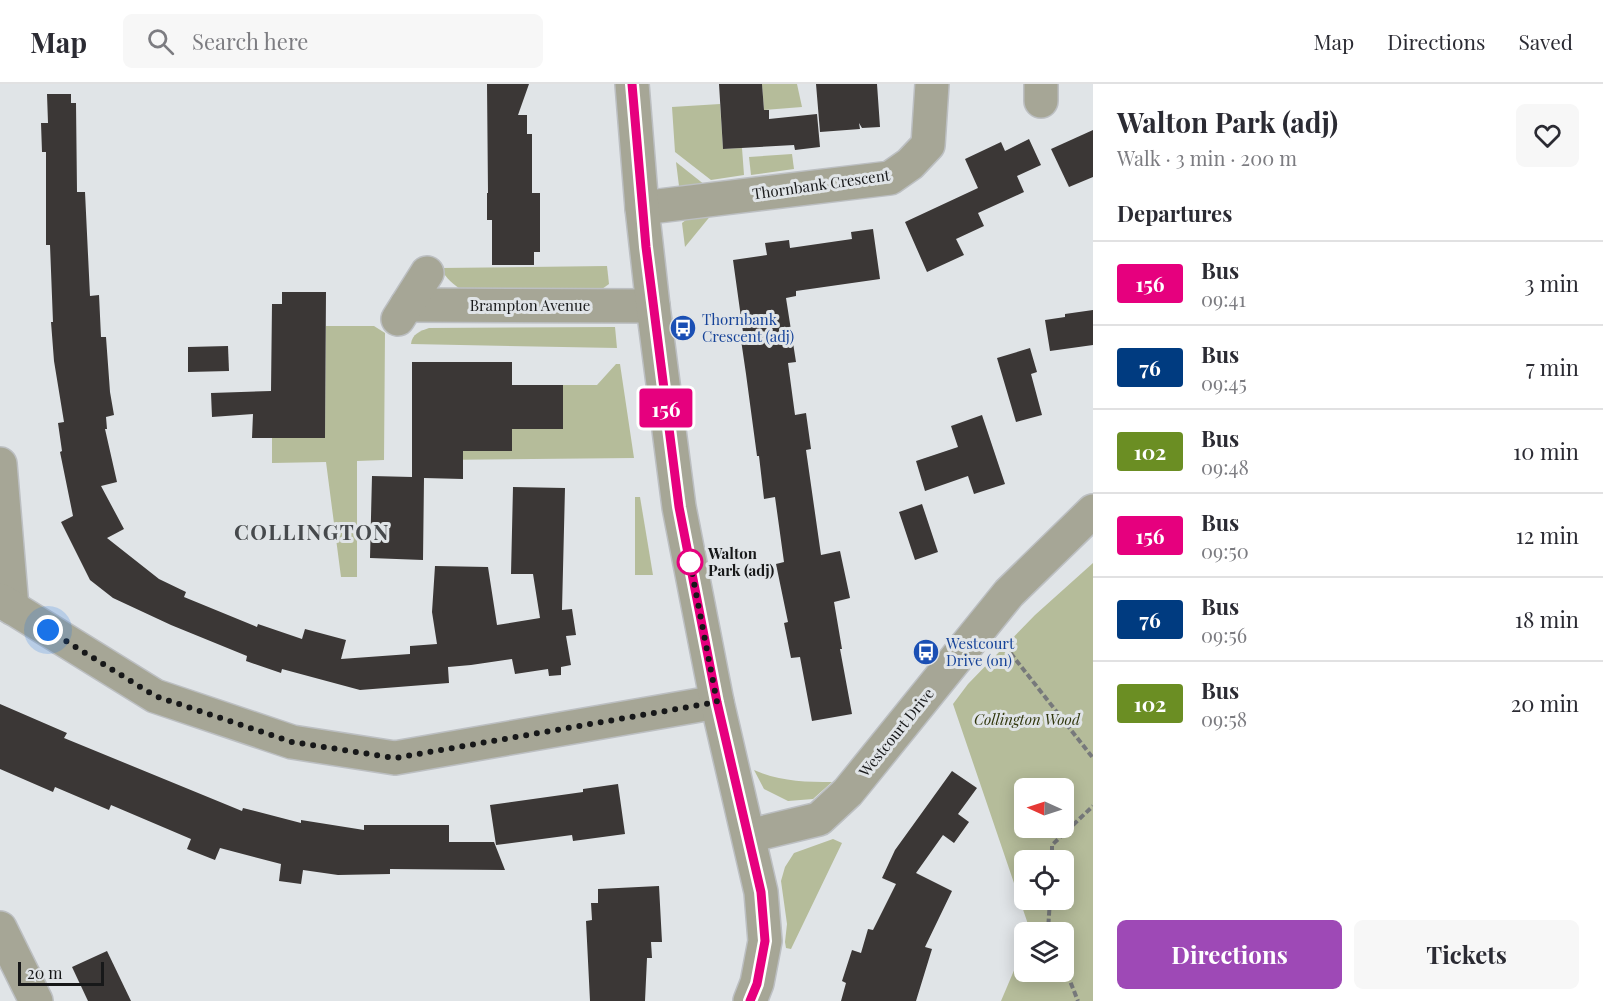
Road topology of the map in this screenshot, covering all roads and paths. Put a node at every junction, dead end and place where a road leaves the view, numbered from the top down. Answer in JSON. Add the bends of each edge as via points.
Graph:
{"nodes":[{"id":1,"x":632,"y":84,"type":"edge"},
{"id":2,"x":932,"y":84,"type":"edge"},
{"id":3,"x":642,"y":208,"type":"junction"},
{"id":4,"x":427,"y":273,"type":"dead end"},
{"id":5,"x":653,"y":306,"type":"junction"},
{"id":6,"x":0,"y":464,"type":"edge"},
{"id":7,"x":1093,"y":511,"type":"edge"},
{"id":8,"x":6,"y":604,"type":"edge"},
{"id":9,"x":985,"y":622,"type":"junction"},
{"id":10,"x":717,"y":702,"type":"junction"},
{"id":11,"x":1093,"y":758,"type":"edge"},
{"id":12,"x":1093,"y":806,"type":"edge"},
{"id":13,"x":749,"y":836,"type":"junction"},
{"id":14,"x":1052,"y":850,"type":"edge"},
{"id":15,"x":0,"y":928,"type":"edge"},
{"id":16,"x":1070,"y":982,"type":"edge"},
{"id":17,"x":36,"y":1001,"type":"edge"},
{"id":18,"x":750,"y":1001,"type":"edge"},
{"id":19,"x":1078,"y":1001,"type":"edge"}],
"edges":[{"from":1,"to":3,"type":"street"},
{"from":2,"to":3,"type":"street","name":"Thornbank Crescent","via":[[928,145],[890,178]]},
{"from":3,"to":5,"type":"street"},
{"from":4,"to":5,"type":"street","name":"Brampton Avenue","via":[[401,314]]},
{"from":5,"to":10,"type":"street","via":[[679,507]]},
{"from":6,"to":8,"type":"street"},
{"from":7,"to":9,"type":"street","name":"Westcourt Drive","via":[[1009,593]]},
{"from":8,"to":10,"type":"street","via":[[155,696],[292,742],[395,758]]},
{"from":9,"to":11,"type":"path"},
{"from":9,"to":13,"type":"street","name":"Westcourt Drive","via":[[848,792],[819,819]]},
{"from":10,"to":13,"type":"street"},
{"from":12,"to":14,"type":"path","via":[[1052,845]]},
{"from":13,"to":18,"type":"street","via":[[761,892],[765,941]]},
{"from":15,"to":17,"type":"street"},
{"from":16,"to":19,"type":"path"}]}
